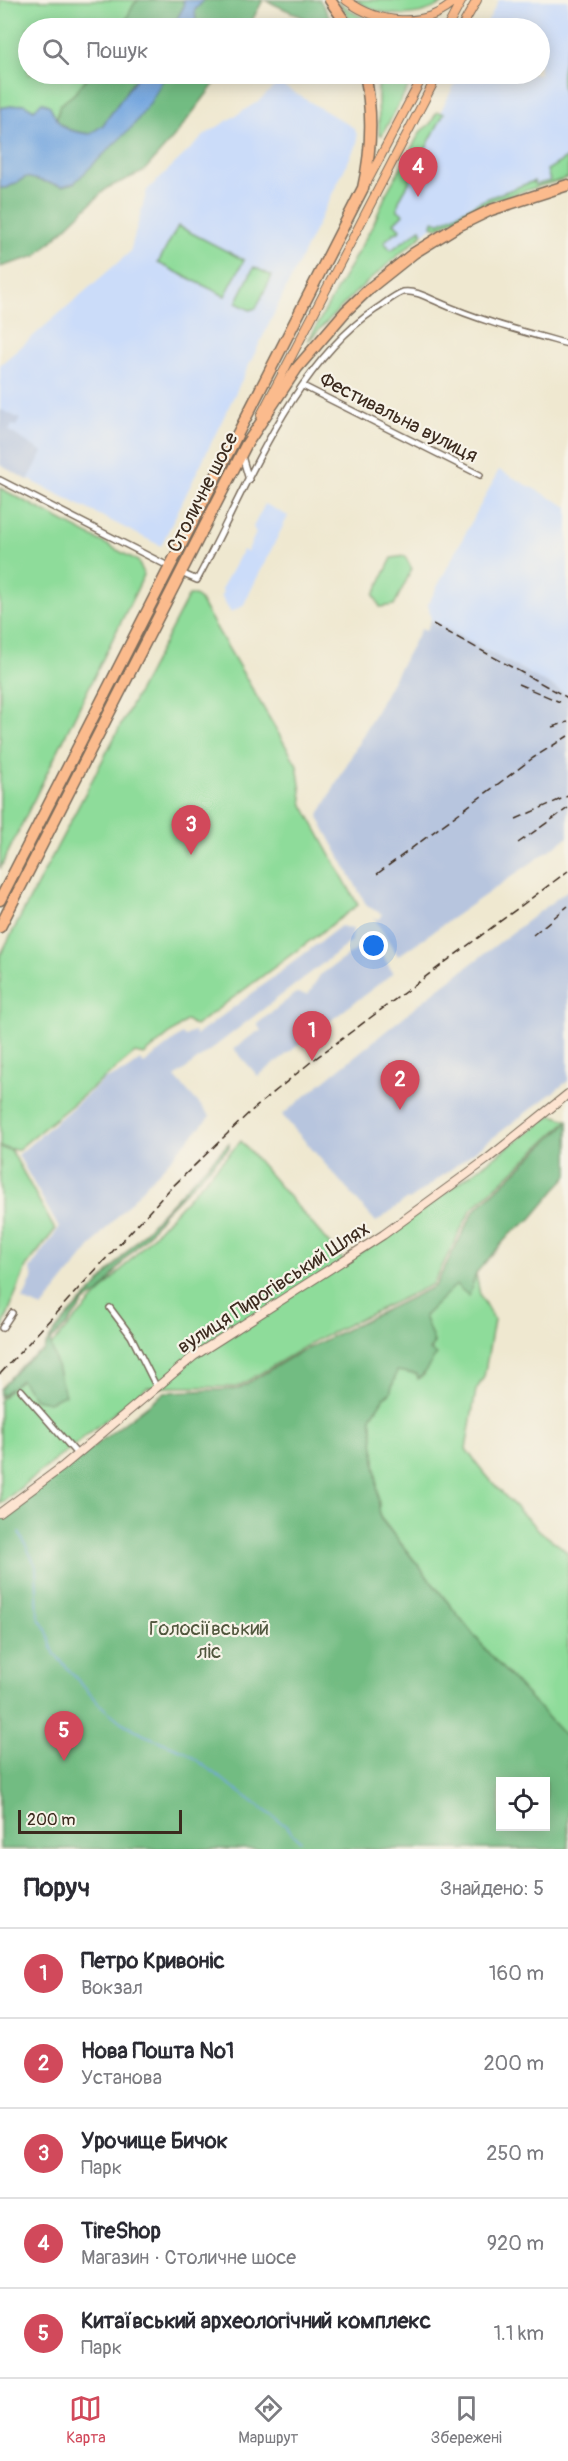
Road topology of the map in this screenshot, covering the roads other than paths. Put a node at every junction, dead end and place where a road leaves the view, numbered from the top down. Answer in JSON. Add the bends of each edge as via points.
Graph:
{"nodes":[{"id":1,"x":330,"y":0,"type":"edge"},
{"id":2,"x":346,"y":0,"type":"edge"},
{"id":3,"x":456,"y":0,"type":"edge"},
{"id":4,"x":462,"y":0,"type":"edge"},
{"id":5,"x":477,"y":0,"type":"edge"},
{"id":6,"x":342,"y":18,"type":"edge"},
{"id":7,"x":377,"y":18,"type":"edge"},
{"id":8,"x":416,"y":18,"type":"edge"},
{"id":9,"x":452,"y":18,"type":"edge"},
{"id":10,"x":467,"y":18,"type":"edge"},
{"id":11,"x":367,"y":84,"type":"edge"},
{"id":12,"x":419,"y":84,"type":"edge"},
{"id":13,"x":433,"y":84,"type":"edge"},
{"id":14,"x":568,"y":185,"type":"edge"},
{"id":15,"x":363,"y":188,"type":"junction"},
{"id":16,"x":568,"y":344,"type":"edge"},
{"id":17,"x":303,"y":386,"type":"junction"},
{"id":18,"x":244,"y":450,"type":"junction"},
{"id":19,"x":480,"y":475,"type":"dead end"},
{"id":20,"x":0,"y":480,"type":"edge"},
{"id":21,"x":249,"y":480,"type":"junction"},
{"id":22,"x":170,"y":567,"type":"junction"},
{"id":23,"x":181,"y":573,"type":"junction"},
{"id":24,"x":0,"y":900,"type":"edge"},
{"id":25,"x":0,"y":927,"type":"edge"},
{"id":26,"x":568,"y":1094,"type":"edge"},
{"id":27,"x":110,"y":1308,"type":"dead end"},
{"id":28,"x":12,"y":1313,"type":"dead end"},
{"id":29,"x":1,"y":1327,"type":"edge"},
{"id":30,"x":157,"y":1388,"type":"junction"},
{"id":31,"x":21,"y":1390,"type":"dead end"},
{"id":32,"x":77,"y":1454,"type":"junction"},
{"id":33,"x":0,"y":1513,"type":"edge"}],
"edges":[{"from":1,"to":6,"type":"highway"},
{"from":2,"to":7,"type":"main road"},
{"from":3,"to":8,"type":"main road","via":[[433,15]]},
{"from":4,"to":9,"type":"main road"},
{"from":5,"to":10,"type":"main road"},
{"from":11,"to":15,"type":"highway","via":[[371,134]]},
{"from":12,"to":15,"type":"main road","name":"Столичне шосе"},
{"from":13,"to":18,"type":"main road","name":"Столичне шосе"},
{"from":14,"to":18,"type":"highway","via":[[472,219],[391,271],[321,338]]},
{"from":15,"to":22,"type":"highway","name":"Столичне шосе"},
{"from":16,"to":17,"type":"street","name":"Фестивальна вулиця","via":[[403,292],[346,333],[325,354]]},
{"from":17,"to":19,"type":"street","name":"Фестивальна вулиця"},
{"from":17,"to":21,"type":"street","name":"Фестивальна вулиця"},
{"from":18,"to":21,"type":"street"},
{"from":18,"to":23,"type":"highway","name":"Столичне шосе"},
{"from":20,"to":22,"type":"street"},
{"from":21,"to":23,"type":"street","name":"Фестивальна вулиця","via":[[197,580]]},
{"from":22,"to":24,"type":"highway","name":"Столичне шосе"},
{"from":23,"to":25,"type":"highway","name":"Столичне шосе"},
{"from":26,"to":30,"type":"street","name":"вулиця Пирогівський Шлях","via":[[383,1235],[194,1356]]},
{"from":27,"to":30,"type":"street","via":[[131,1336]]},
{"from":28,"to":29,"type":"street"},
{"from":30,"to":32,"type":"street","name":"вулиця Пирогівський Шлях"},
{"from":31,"to":32,"type":"street"},
{"from":32,"to":33,"type":"street","name":"вулиця Пирогівський Шлях"}]}
